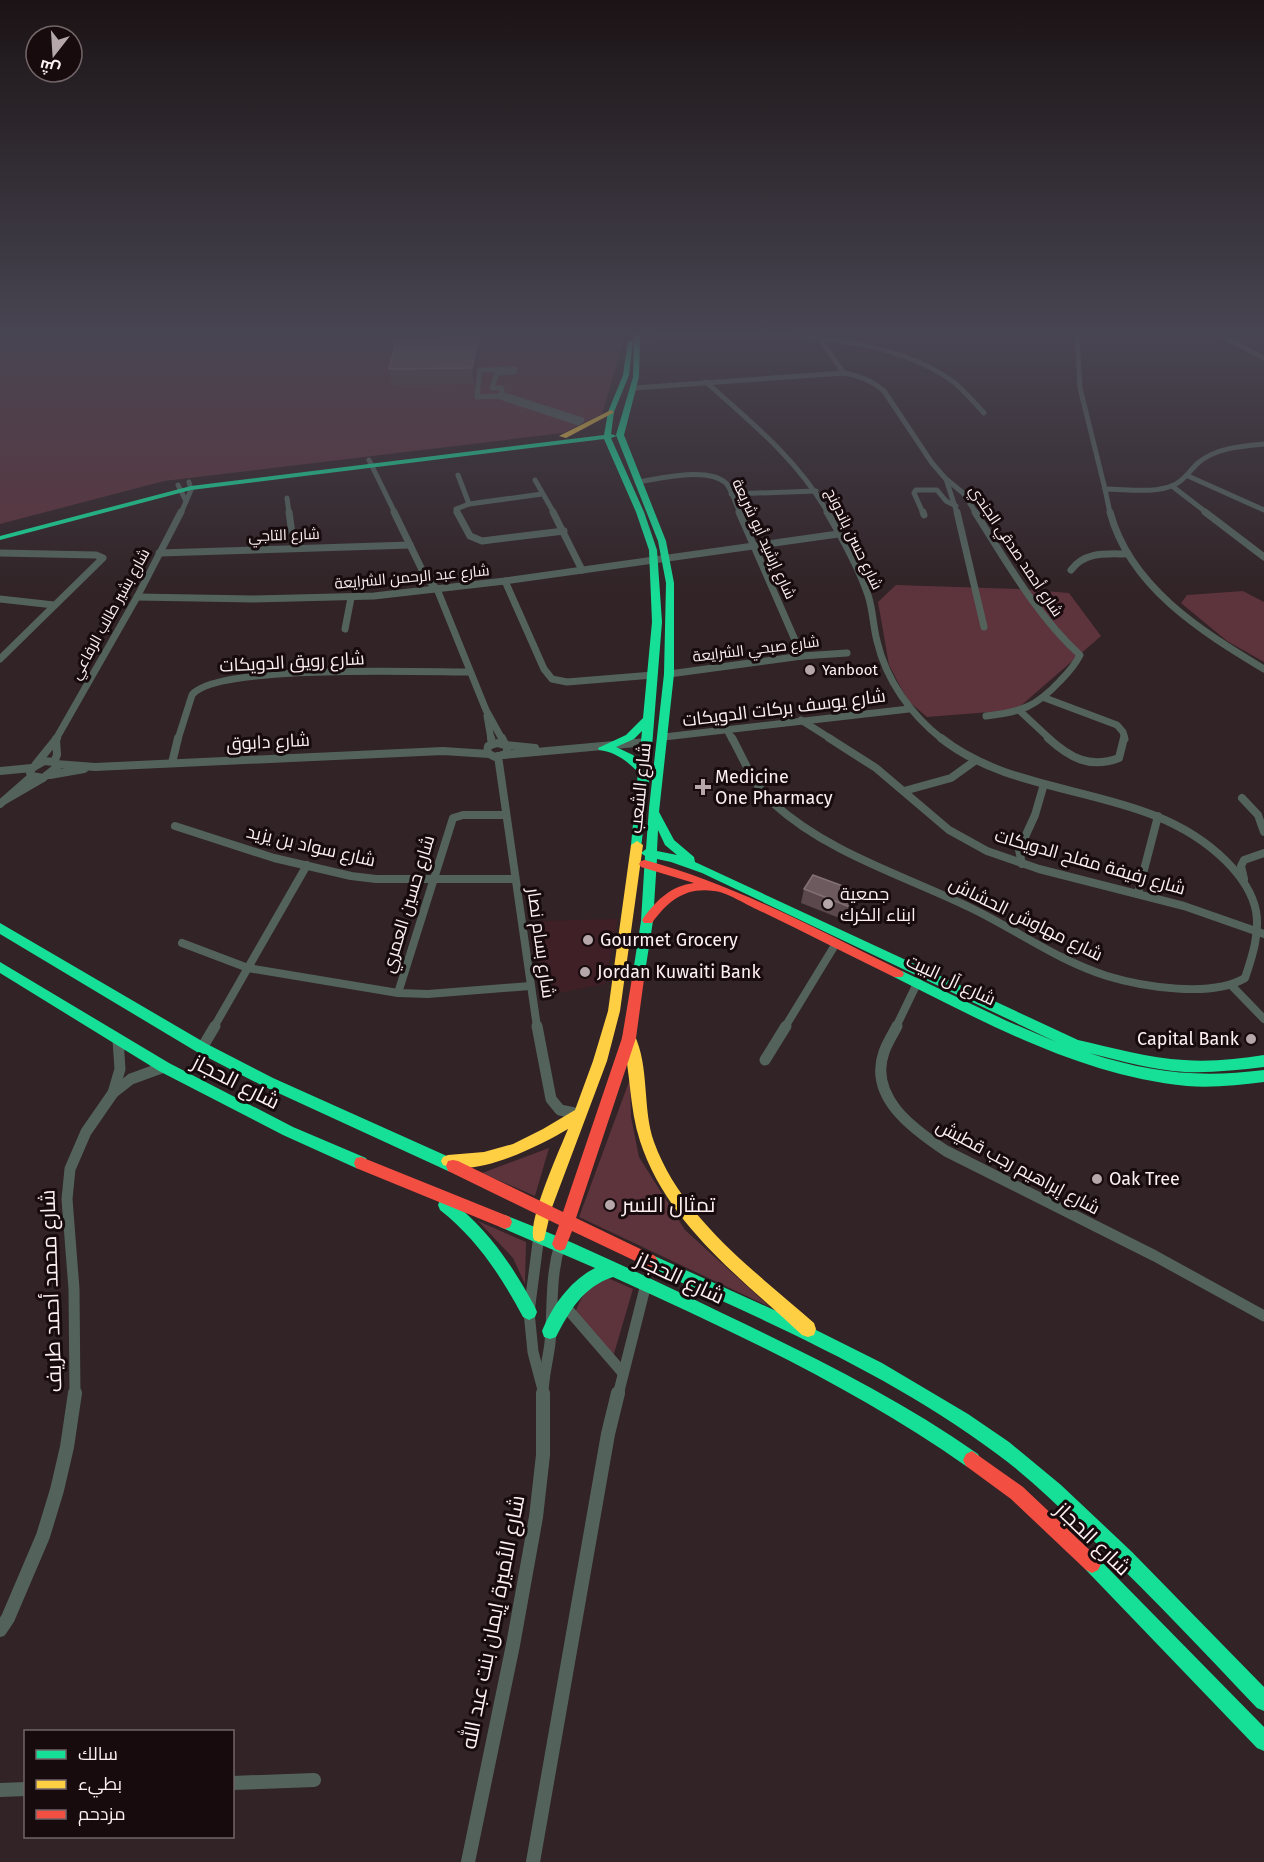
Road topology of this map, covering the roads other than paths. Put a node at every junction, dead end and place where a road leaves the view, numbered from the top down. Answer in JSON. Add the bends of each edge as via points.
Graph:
{"nodes":[{"id":1,"x":575,"y":422,"type":"edge"},
{"id":2,"x":593,"y":422,"type":"edge"},
{"id":3,"x":609,"y":422,"type":"edge"},
{"id":4,"x":623,"y":422,"type":"edge"},
{"id":5,"x":749,"y":422,"type":"edge"},
{"id":6,"x":905,"y":422,"type":"edge"},
{"id":7,"x":1088,"y":422,"type":"edge"},
{"id":8,"x":578,"y":423,"type":"edge"},
{"id":9,"x":620,"y":432,"type":"junction"},
{"id":10,"x":607,"y":434,"type":"junction"},
{"id":11,"x":562,"y":439,"type":"junction"},
{"id":12,"x":1264,"y":444,"type":"edge"},
{"id":13,"x":613,"y":453,"type":"junction"},
{"id":14,"x":370,"y":462,"type":"junction"},
{"id":15,"x":458,"y":475,"type":"dead end"},
{"id":16,"x":1188,"y":476,"type":"junction"},
{"id":17,"x":946,"y":479,"type":"junction"},
{"id":18,"x":535,"y":480,"type":"dead end"},
{"id":19,"x":637,"y":482,"type":"junction"},
{"id":20,"x":1172,"y":486,"type":"junction"},
{"id":21,"x":185,"y":489,"type":"junction"},
{"id":22,"x":1104,"y":489,"type":"junction"},
{"id":23,"x":816,"y":491,"type":"junction"},
{"id":24,"x":542,"y":494,"type":"junction"},
{"id":25,"x":731,"y":494,"type":"junction"},
{"id":26,"x":286,"y":498,"type":"dead end"},
{"id":27,"x":469,"y":504,"type":"junction"},
{"id":28,"x":956,"y":506,"type":"junction"},
{"id":29,"x":1264,"y":510,"type":"edge"},
{"id":30,"x":924,"y":515,"type":"dead end"},
{"id":31,"x":0,"y":531,"type":"edge"},
{"id":32,"x":564,"y":531,"type":"junction"},
{"id":33,"x":838,"y":534,"type":"junction"},
{"id":34,"x":0,"y":538,"type":"edge"},
{"id":35,"x":410,"y":545,"type":"junction"},
{"id":36,"x":754,"y":545,"type":"junction"},
{"id":37,"x":294,"y":548,"type":"junction"},
{"id":38,"x":0,"y":553,"type":"edge"},
{"id":39,"x":159,"y":553,"type":"junction"},
{"id":40,"x":1128,"y":554,"type":"junction"},
{"id":41,"x":1264,"y":557,"type":"edge"},
{"id":42,"x":659,"y":559,"type":"junction"},
{"id":43,"x":582,"y":570,"type":"junction"},
{"id":44,"x":1071,"y":570,"type":"dead end"},
{"id":45,"x":505,"y":581,"type":"junction"},
{"id":46,"x":437,"y":589,"type":"junction"},
{"id":47,"x":136,"y":597,"type":"junction"},
{"id":48,"x":351,"y":598,"type":"junction"},
{"id":49,"x":0,"y":599,"type":"edge"},
{"id":50,"x":54,"y":605,"type":"junction"},
{"id":51,"x":984,"y":627,"type":"dead end"},
{"id":52,"x":345,"y":629,"type":"dead end"},
{"id":53,"x":847,"y":653,"type":"dead end"},
{"id":54,"x":802,"y":656,"type":"junction"},
{"id":55,"x":0,"y":658,"type":"edge"},
{"id":56,"x":1264,"y":669,"type":"edge"},
{"id":57,"x":469,"y":672,"type":"junction"},
{"id":58,"x":669,"y":674,"type":"junction"},
{"id":59,"x":653,"y":675,"type":"junction"},
{"id":60,"x":1045,"y":698,"type":"junction"},
{"id":61,"x":909,"y":709,"type":"junction"},
{"id":62,"x":486,"y":710,"type":"junction"},
{"id":63,"x":1021,"y":712,"type":"junction"},
{"id":64,"x":986,"y":716,"type":"dead end"},
{"id":65,"x":650,"y":717,"type":"junction"},
{"id":66,"x":801,"y":720,"type":"junction"},
{"id":67,"x":727,"y":730,"type":"junction"},
{"id":68,"x":664,"y":737,"type":"junction"},
{"id":69,"x":56,"y":739,"type":"junction"},
{"id":70,"x":647,"y":742,"type":"junction"},
{"id":71,"x":491,"y":744,"type":"junction"},
{"id":72,"x":505,"y":744,"type":"junction"},
{"id":73,"x":606,"y":747,"type":"junction"},
{"id":74,"x":443,"y":751,"type":"junction"},
{"id":75,"x":552,"y":751,"type":"junction"},
{"id":76,"x":497,"y":755,"type":"junction"},
{"id":77,"x":976,"y":760,"type":"junction"},
{"id":78,"x":55,"y":763,"type":"junction"},
{"id":79,"x":172,"y":763,"type":"junction"},
{"id":80,"x":95,"y":766,"type":"junction"},
{"id":81,"x":33,"y":771,"type":"junction"},
{"id":82,"x":645,"y":772,"type":"junction"},
{"id":83,"x":0,"y":773,"type":"edge"},
{"id":84,"x":47,"y":776,"type":"junction"},
{"id":85,"x":1044,"y":784,"type":"junction"},
{"id":86,"x":904,"y":791,"type":"junction"},
{"id":87,"x":1242,"y":798,"type":"dead end"},
{"id":88,"x":2,"y":802,"type":"edge"},
{"id":89,"x":654,"y":808,"type":"junction"},
{"id":90,"x":505,"y":815,"type":"junction"},
{"id":91,"x":1158,"y":816,"type":"junction"},
{"id":92,"x":175,"y":826,"type":"dead end"},
{"id":93,"x":1264,"y":832,"type":"edge"},
{"id":94,"x":1264,"y":853,"type":"edge"},
{"id":95,"x":636,"y":856,"type":"junction"},
{"id":96,"x":652,"y":860,"type":"junction"},
{"id":97,"x":1022,"y":864,"type":"junction"},
{"id":98,"x":307,"y":865,"type":"junction"},
{"id":99,"x":706,"y":870,"type":"junction"},
{"id":100,"x":436,"y":878,"type":"junction"},
{"id":101,"x":515,"y":879,"type":"junction"},
{"id":102,"x":1244,"y":879,"type":"junction"},
{"id":103,"x":720,"y":888,"type":"junction"},
{"id":104,"x":1138,"y":892,"type":"junction"},
{"id":105,"x":647,"y":921,"type":"junction"},
{"id":106,"x":0,"y":928,"type":"edge"},
{"id":107,"x":1260,"y":933,"type":"edge"},
{"id":108,"x":182,"y":943,"type":"dead end"},
{"id":109,"x":835,"y":945,"type":"junction"},
{"id":110,"x":0,"y":967,"type":"edge"},
{"id":111,"x":248,"y":968,"type":"junction"},
{"id":112,"x":923,"y":971,"type":"junction"},
{"id":113,"x":916,"y":985,"type":"junction"},
{"id":114,"x":530,"y":986,"type":"junction"},
{"id":115,"x":1232,"y":986,"type":"junction"},
{"id":116,"x":398,"y":993,"type":"junction"},
{"id":117,"x":1264,"y":1019,"type":"edge"},
{"id":118,"x":629,"y":1038,"type":"junction"},
{"id":119,"x":118,"y":1040,"type":"junction"},
{"id":120,"x":202,"y":1048,"type":"junction"},
{"id":121,"x":765,"y":1060,"type":"dead end"},
{"id":122,"x":1264,"y":1061,"type":"edge"},
{"id":123,"x":164,"y":1067,"type":"junction"},
{"id":124,"x":1264,"y":1076,"type":"edge"},
{"id":125,"x":113,"y":1093,"type":"junction"},
{"id":126,"x":579,"y":1114,"type":"junction"},
{"id":127,"x":438,"y":1159,"type":"junction"},
{"id":128,"x":424,"y":1190,"type":"junction"},
{"id":129,"x":544,"y":1210,"type":"junction"},
{"id":130,"x":565,"y":1222,"type":"junction"},
{"id":131,"x":539,"y":1235,"type":"junction"},
{"id":132,"x":560,"y":1244,"type":"junction"},
{"id":133,"x":614,"y":1269,"type":"junction"},
{"id":134,"x":646,"y":1284,"type":"junction"},
{"id":135,"x":565,"y":1306,"type":"junction"},
{"id":136,"x":529,"y":1312,"type":"junction"},
{"id":137,"x":1264,"y":1316,"type":"edge"},
{"id":138,"x":550,"y":1331,"type":"junction"},
{"id":139,"x":815,"y":1336,"type":"junction"},
{"id":140,"x":623,"y":1373,"type":"junction"},
{"id":141,"x":543,"y":1388,"type":"junction"},
{"id":142,"x":0,"y":1630,"type":"edge"},
{"id":143,"x":1263,"y":1699,"type":"edge"},
{"id":144,"x":1264,"y":1741,"type":"edge"},
{"id":145,"x":314,"y":1780,"type":"dead end"},
{"id":146,"x":234,"y":1783,"type":"edge"},
{"id":147,"x":24,"y":1789,"type":"edge"},
{"id":148,"x":0,"y":1790,"type":"edge"},
{"id":149,"x":468,"y":1862,"type":"edge"},
{"id":150,"x":533,"y":1862,"type":"edge"}],
"edges":[{"from":1,"to":8,"type":"street"},
{"from":2,"to":11,"type":"main road"},
{"from":3,"to":10,"type":"main road"},
{"from":4,"to":9,"type":"main road"},
{"from":5,"to":23,"type":"street","name":"شارع حسن باندونج"},
{"from":6,"to":17,"type":"street","name":"شارع أحمد صدقي الجندي"},
{"from":7,"to":22,"type":"street"},
{"from":9,"to":10,"type":"main road"},
{"from":9,"to":19,"type":"main road","name":"شارع الشعب"},
{"from":10,"to":11,"type":"main road"},
{"from":10,"to":13,"type":"main road","name":"شارع الشعب"},
{"from":11,"to":13,"type":"main road"},
{"from":11,"to":14,"type":"main road"},
{"from":12,"to":16,"type":"street","via":[[1215,454],[1199,462]]},
{"from":13,"to":42,"type":"main road","name":"شارع الشعب"},
{"from":14,"to":21,"type":"main road"},
{"from":14,"to":35,"type":"street"},
{"from":15,"to":27,"type":"street"},
{"from":16,"to":20,"type":"street"},
{"from":16,"to":29,"type":"street"},
{"from":17,"to":28,"type":"street"},
{"from":17,"to":60,"type":"street","name":"شارع أحمد صدقي الجندي","via":[[963,493],[1049,624],[1080,656]]},
{"from":18,"to":24,"type":"street"},
{"from":19,"to":25,"type":"street","name":"شارع إرشيد أبو شريعة","via":[[706,474],[727,484]]},
{"from":19,"to":42,"type":"main road","name":"شارع الشعب","via":[[659,532]]},
{"from":20,"to":22,"type":"street"},
{"from":20,"to":41,"type":"street"},
{"from":21,"to":31,"type":"main road"},
{"from":21,"to":34,"type":"main road"},
{"from":21,"to":39,"type":"street","name":"شارع بشير طالب الرفاعي"},
{"from":22,"to":40,"type":"street","via":[[1118,536]]},
{"from":23,"to":25,"type":"street"},
{"from":23,"to":33,"type":"street","name":"شارع حسن باندونج"},
{"from":24,"to":27,"type":"street"},
{"from":24,"to":32,"type":"street"},
{"from":25,"to":36,"type":"street","name":"شارع إرشيد أبو شريعة"},
{"from":26,"to":37,"type":"street"},
{"from":27,"to":32,"type":"street","via":[[456,509],[466,532],[474,539],[490,541]]},
{"from":28,"to":30,"type":"street","via":[[938,490],[916,490]]},
{"from":28,"to":51,"type":"street"},
{"from":32,"to":43,"type":"street"},
{"from":33,"to":36,"type":"street","name":"شارع عبد الرحمن الشرايعة"},
{"from":33,"to":61,"type":"street","name":"شارع حسن باندونج","via":[[867,592],[879,649]]},
{"from":35,"to":37,"type":"street","name":"شارع التاجي"},
{"from":35,"to":46,"type":"street","via":[[426,578]]},
{"from":36,"to":42,"type":"street","name":"شارع عبد الرحمن الشرايعة"},
{"from":36,"to":54,"type":"street","name":"شارع إرشيد أبو شريعة"},
{"from":37,"to":39,"type":"street","name":"شارع التاجي"},
{"from":38,"to":50,"type":"street","via":[[103,558]]},
{"from":39,"to":47,"type":"street","name":"شارع بشير طالب الرفاعي"},
{"from":40,"to":44,"type":"street","via":[[1084,557]]},
{"from":40,"to":56,"type":"street","via":[[1177,609]]},
{"from":42,"to":43,"type":"street","name":"شارع عبد الرحمن الشرايعة"},
{"from":42,"to":58,"type":"main road","name":"شارع الشعب","via":[[670,583]]},
{"from":42,"to":59,"type":"main road","name":"شارع الشعب"},
{"from":43,"to":45,"type":"street","name":"شارع عبد الرحمن الشرايعة"},
{"from":45,"to":46,"type":"street","name":"شارع عبد الرحمن الشرايعة"},
{"from":45,"to":59,"type":"street","via":[[552,679],[567,682]]},
{"from":46,"to":48,"type":"street","name":"شارع عبد الرحمن الشرايعة"},
{"from":46,"to":57,"type":"street"},
{"from":47,"to":48,"type":"street","name":"شارع عبد الرحمن الشرايعة"},
{"from":47,"to":69,"type":"street","name":"شارع بشير طالب الرفاعي"},
{"from":48,"to":52,"type":"street"},
{"from":49,"to":50,"type":"street"},
{"from":50,"to":55,"type":"street"},
{"from":53,"to":54,"type":"street","name":"شارع صبحي الشرايعة"},
{"from":54,"to":58,"type":"street","name":"شارع صبحي الشرايعة"},
{"from":57,"to":62,"type":"street"},
{"from":57,"to":79,"type":"street","name":"شارع رويق الدويكات","via":[[269,675],[215,681],[191,696]]},
{"from":58,"to":68,"type":"main road","name":"شارع الشعب"},
{"from":59,"to":65,"type":"main road","name":"شارع الشعب"},
{"from":60,"to":63,"type":"street","name":"شارع أحمد صدقي الجندي"},
{"from":60,"to":63,"type":"street","via":[[1117,725],[1125,739],[1119,758],[1096,763],[1067,754]]},
{"from":61,"to":66,"type":"street","name":"شارع يوسف بركات الدويكات"},
{"from":61,"to":77,"type":"street","via":[[947,743]]},
{"from":62,"to":71,"type":"street"},
{"from":62,"to":72,"type":"street"},
{"from":63,"to":64,"type":"street","name":"شارع أحمد صدقي الجندي"},
{"from":65,"to":70,"type":"main road","name":"شارع الشعب"},
{"from":65,"to":73,"type":"main road","via":[[630,737]]},
{"from":66,"to":67,"type":"street","name":"شارع يوسف بركات الدويكات"},
{"from":66,"to":86,"type":"street","name":"شارع رفيفة مفلح الدويكات","via":[[846,747]]},
{"from":67,"to":68,"type":"street","name":"شارع يوسف بركات الدويكات"},
{"from":67,"to":115,"type":"street","name":"شارع مهاوش الحشاش","via":[[771,800],[835,847],[966,906],[1099,973],[1160,986]]},
{"from":68,"to":89,"type":"main road","name":"شارع الشعب"},
{"from":69,"to":78,"type":"street","name":"شارع بشير طالب الرفاعي"},
{"from":69,"to":81,"type":"street","name":"شارع بشير طالب الرفاعي"},
{"from":70,"to":73,"type":"street","name":"شارع دابوق"},
{"from":70,"to":82,"type":"main road","name":"شارع الشعب"},
{"from":71,"to":72,"type":"street","name":"شارع دابوق"},
{"from":71,"to":74,"type":"street","name":"شارع دابوق"},
{"from":71,"to":76,"type":"street","via":[[487,748]]},
{"from":72,"to":75,"type":"street","name":"شارع دابوق"},
{"from":72,"to":76,"type":"street","via":[[509,750]]},
{"from":73,"to":75,"type":"street","name":"شارع دابوق"},
{"from":73,"to":82,"type":"main road","via":[[633,760]]},
{"from":74,"to":76,"type":"street","name":"شارع دابوق"},
{"from":74,"to":79,"type":"street","name":"شارع دابوق"},
{"from":75,"to":76,"type":"street","name":"شارع دابوق"},
{"from":76,"to":90,"type":"street","name":"شارع بسام نصار"},
{"from":77,"to":85,"type":"street"},
{"from":77,"to":86,"type":"street","via":[[960,775]]},
{"from":78,"to":80,"type":"street","name":"شارع دابوق"},
{"from":78,"to":81,"type":"street","name":"شارع دابوق"},
{"from":78,"to":84,"type":"street","via":[[57,769]]},
{"from":79,"to":80,"type":"street","name":"شارع دابوق"},
{"from":80,"to":84,"type":"street","name":"شارع دابوق"},
{"from":81,"to":83,"type":"street"},
{"from":81,"to":84,"type":"street"},
{"from":81,"to":88,"type":"street","name":"شارع بشير طالب الرفاعي"},
{"from":82,"to":95,"type":"main road","name":"شارع الشعب"},
{"from":84,"to":88,"type":"street","name":"شارع بشير طالب الرفاعي"},
{"from":85,"to":91,"type":"street"},
{"from":85,"to":97,"type":"street","via":[[1019,850]]},
{"from":86,"to":97,"type":"street","name":"شارع رفيفة مفلح الدويكات","via":[[949,830]]},
{"from":87,"to":93,"type":"street","via":[[1258,815]]},
{"from":89,"to":96,"type":"main road","name":"شارع الشعب"},
{"from":89,"to":99,"type":"main road","via":[[669,842]]},
{"from":90,"to":100,"type":"street","name":"شارع حسين العمري","via":[[463,814],[453,818]]},
{"from":90,"to":101,"type":"street","name":"شارع بسام نصار"},
{"from":91,"to":102,"type":"street","via":[[1213,849]]},
{"from":91,"to":104,"type":"street"},
{"from":92,"to":98,"type":"street","name":"شارع سواد بن يزيد"},
{"from":94,"to":102,"type":"street","via":[[1244,860]]},
{"from":95,"to":96,"type":"main road","name":"شارع آل البيت"},
{"from":95,"to":126,"type":"main road","name":"شارع الشعب","via":[[614,1011]]},
{"from":96,"to":99,"type":"main road","name":"شارع آل البيت","via":[[673,858]]},
{"from":96,"to":103,"type":"main road","name":"شارع آل البيت"},
{"from":96,"to":105,"type":"main road","name":"شارع الشعب"},
{"from":97,"to":104,"type":"street","name":"شارع رفيفة مفلح الدويكات"},
{"from":98,"to":100,"type":"street","name":"شارع سواد بن يزيد","via":[[376,879]]},
{"from":98,"to":111,"type":"street"},
{"from":99,"to":112,"type":"main road","name":"شارع آل البيت"},
{"from":100,"to":101,"type":"street","name":"شارع سواد بن يزيد"},
{"from":100,"to":116,"type":"street","name":"شارع حسين العمري"},
{"from":101,"to":114,"type":"street","name":"شارع بسام نصار"},
{"from":102,"to":107,"type":"street","via":[[1255,904]]},
{"from":103,"to":105,"type":"main road","via":[[695,886],[676,890],[662,900]]},
{"from":103,"to":109,"type":"main road","name":"شارع آل البيت"},
{"from":104,"to":107,"type":"street","name":"شارع رفيفة مفلح الدويكات"},
{"from":105,"to":118,"type":"main road","name":"شارع الشعب"},
{"from":106,"to":120,"type":"main road","name":"شارع الحجاز"},
{"from":107,"to":115,"type":"street","via":[[1245,978]]},
{"from":108,"to":111,"type":"street"},
{"from":109,"to":113,"type":"main road","name":"شارع آل البيت"},
{"from":109,"to":121,"type":"street"},
{"from":110,"to":119,"type":"main road","name":"شارع الحجاز"},
{"from":111,"to":116,"type":"street"},
{"from":111,"to":120,"type":"street"},
{"from":112,"to":113,"type":"street","name":"شارع إبراهيم رجب قطيش"},
{"from":112,"to":122,"type":"main road","name":"شارع آل البيت","via":[[1099,1052],[1185,1066]]},
{"from":113,"to":124,"type":"main road","name":"شارع آل البيت","via":[[1047,1045],[1116,1069],[1200,1081]]},
{"from":113,"to":137,"type":"street","name":"شارع إبراهيم رجب قطيش","via":[[884,1052],[881,1083],[897,1111],[921,1134],[972,1165],[1155,1256]]},
{"from":114,"to":116,"type":"street","name":"شارع حسين العمري"},
{"from":114,"to":126,"type":"street","name":"شارع بسام نصار","via":[[551,1100],[560,1111]]},
{"from":115,"to":117,"type":"street"},
{"from":118,"to":130,"type":"main road","name":"شارع الشعب"},
{"from":118,"to":139,"type":"main road","via":[[647,1140],[664,1177],[708,1235]]},
{"from":119,"to":123,"type":"main road","name":"شارع الحجاز"},
{"from":119,"to":125,"type":"street","name":"شارع محمد أحمد طريف","via":[[120,1069]]},
{"from":120,"to":127,"type":"main road","name":"شارع الحجاز"},
{"from":123,"to":125,"type":"street","name":"شارع محمد أحمد طريف","via":[[131,1079]]},
{"from":123,"to":128,"type":"main road","name":"شارع الحجاز","via":[[288,1131]]},
{"from":125,"to":142,"type":"street","name":"شارع محمد أحمد طريف","via":[[86,1132],[67,1182],[75,1353],[75,1393],[67,1447],[43,1536]]},
{"from":126,"to":127,"type":"main road","via":[[502,1156],[481,1161]]},
{"from":126,"to":129,"type":"main road","name":"شارع الشعب"},
{"from":127,"to":129,"type":"main road","name":"شارع الحجاز"},
{"from":128,"to":131,"type":"main road","name":"شارع الحجاز"},
{"from":128,"to":136,"type":"main road","via":[[469,1222],[508,1273]]},
{"from":129,"to":130,"type":"main road","name":"شارع الحجاز"},
{"from":129,"to":131,"type":"main road","name":"شارع الشعب"},
{"from":130,"to":132,"type":"main road","name":"شارع الشعب"},
{"from":130,"to":139,"type":"main road","name":"شارع الحجاز"},
{"from":131,"to":132,"type":"main road","name":"شارع الحجاز"},
{"from":131,"to":136,"type":"street","name":"شارع الأميرة إيمان بنت عبد الله"},
{"from":132,"to":133,"type":"main road","name":"شارع الحجاز"},
{"from":132,"to":138,"type":"street","name":"شارع الأميرة إيمان بنت عبد الله","via":[[555,1261]]},
{"from":133,"to":134,"type":"main road","name":"شارع الحجاز"},
{"from":133,"to":135,"type":"main road","via":[[598,1272],[580,1283]]},
{"from":134,"to":140,"type":"street"},
{"from":134,"to":144,"type":"main road","name":"شارع الحجاز","via":[[788,1353],[934,1432],[999,1478],[1110,1581]]},
{"from":135,"to":138,"type":"main road"},
{"from":135,"to":140,"type":"street"},
{"from":136,"to":141,"type":"street","name":"شارع الأميرة إيمان بنت عبد الله"},
{"from":138,"to":141,"type":"street","name":"شارع الأميرة إيمان بنت عبد الله"},
{"from":139,"to":143,"type":"main road","name":"شارع الحجاز","via":[[933,1402],[1003,1448],[1134,1565]]},
{"from":140,"to":150,"type":"street","via":[[608,1434]]},
{"from":141,"to":149,"type":"street","name":"شارع الأميرة إيمان بنت عبد الله","via":[[543,1455],[536,1517]]},
{"from":145,"to":146,"type":"street"},
{"from":147,"to":148,"type":"street"}]}
